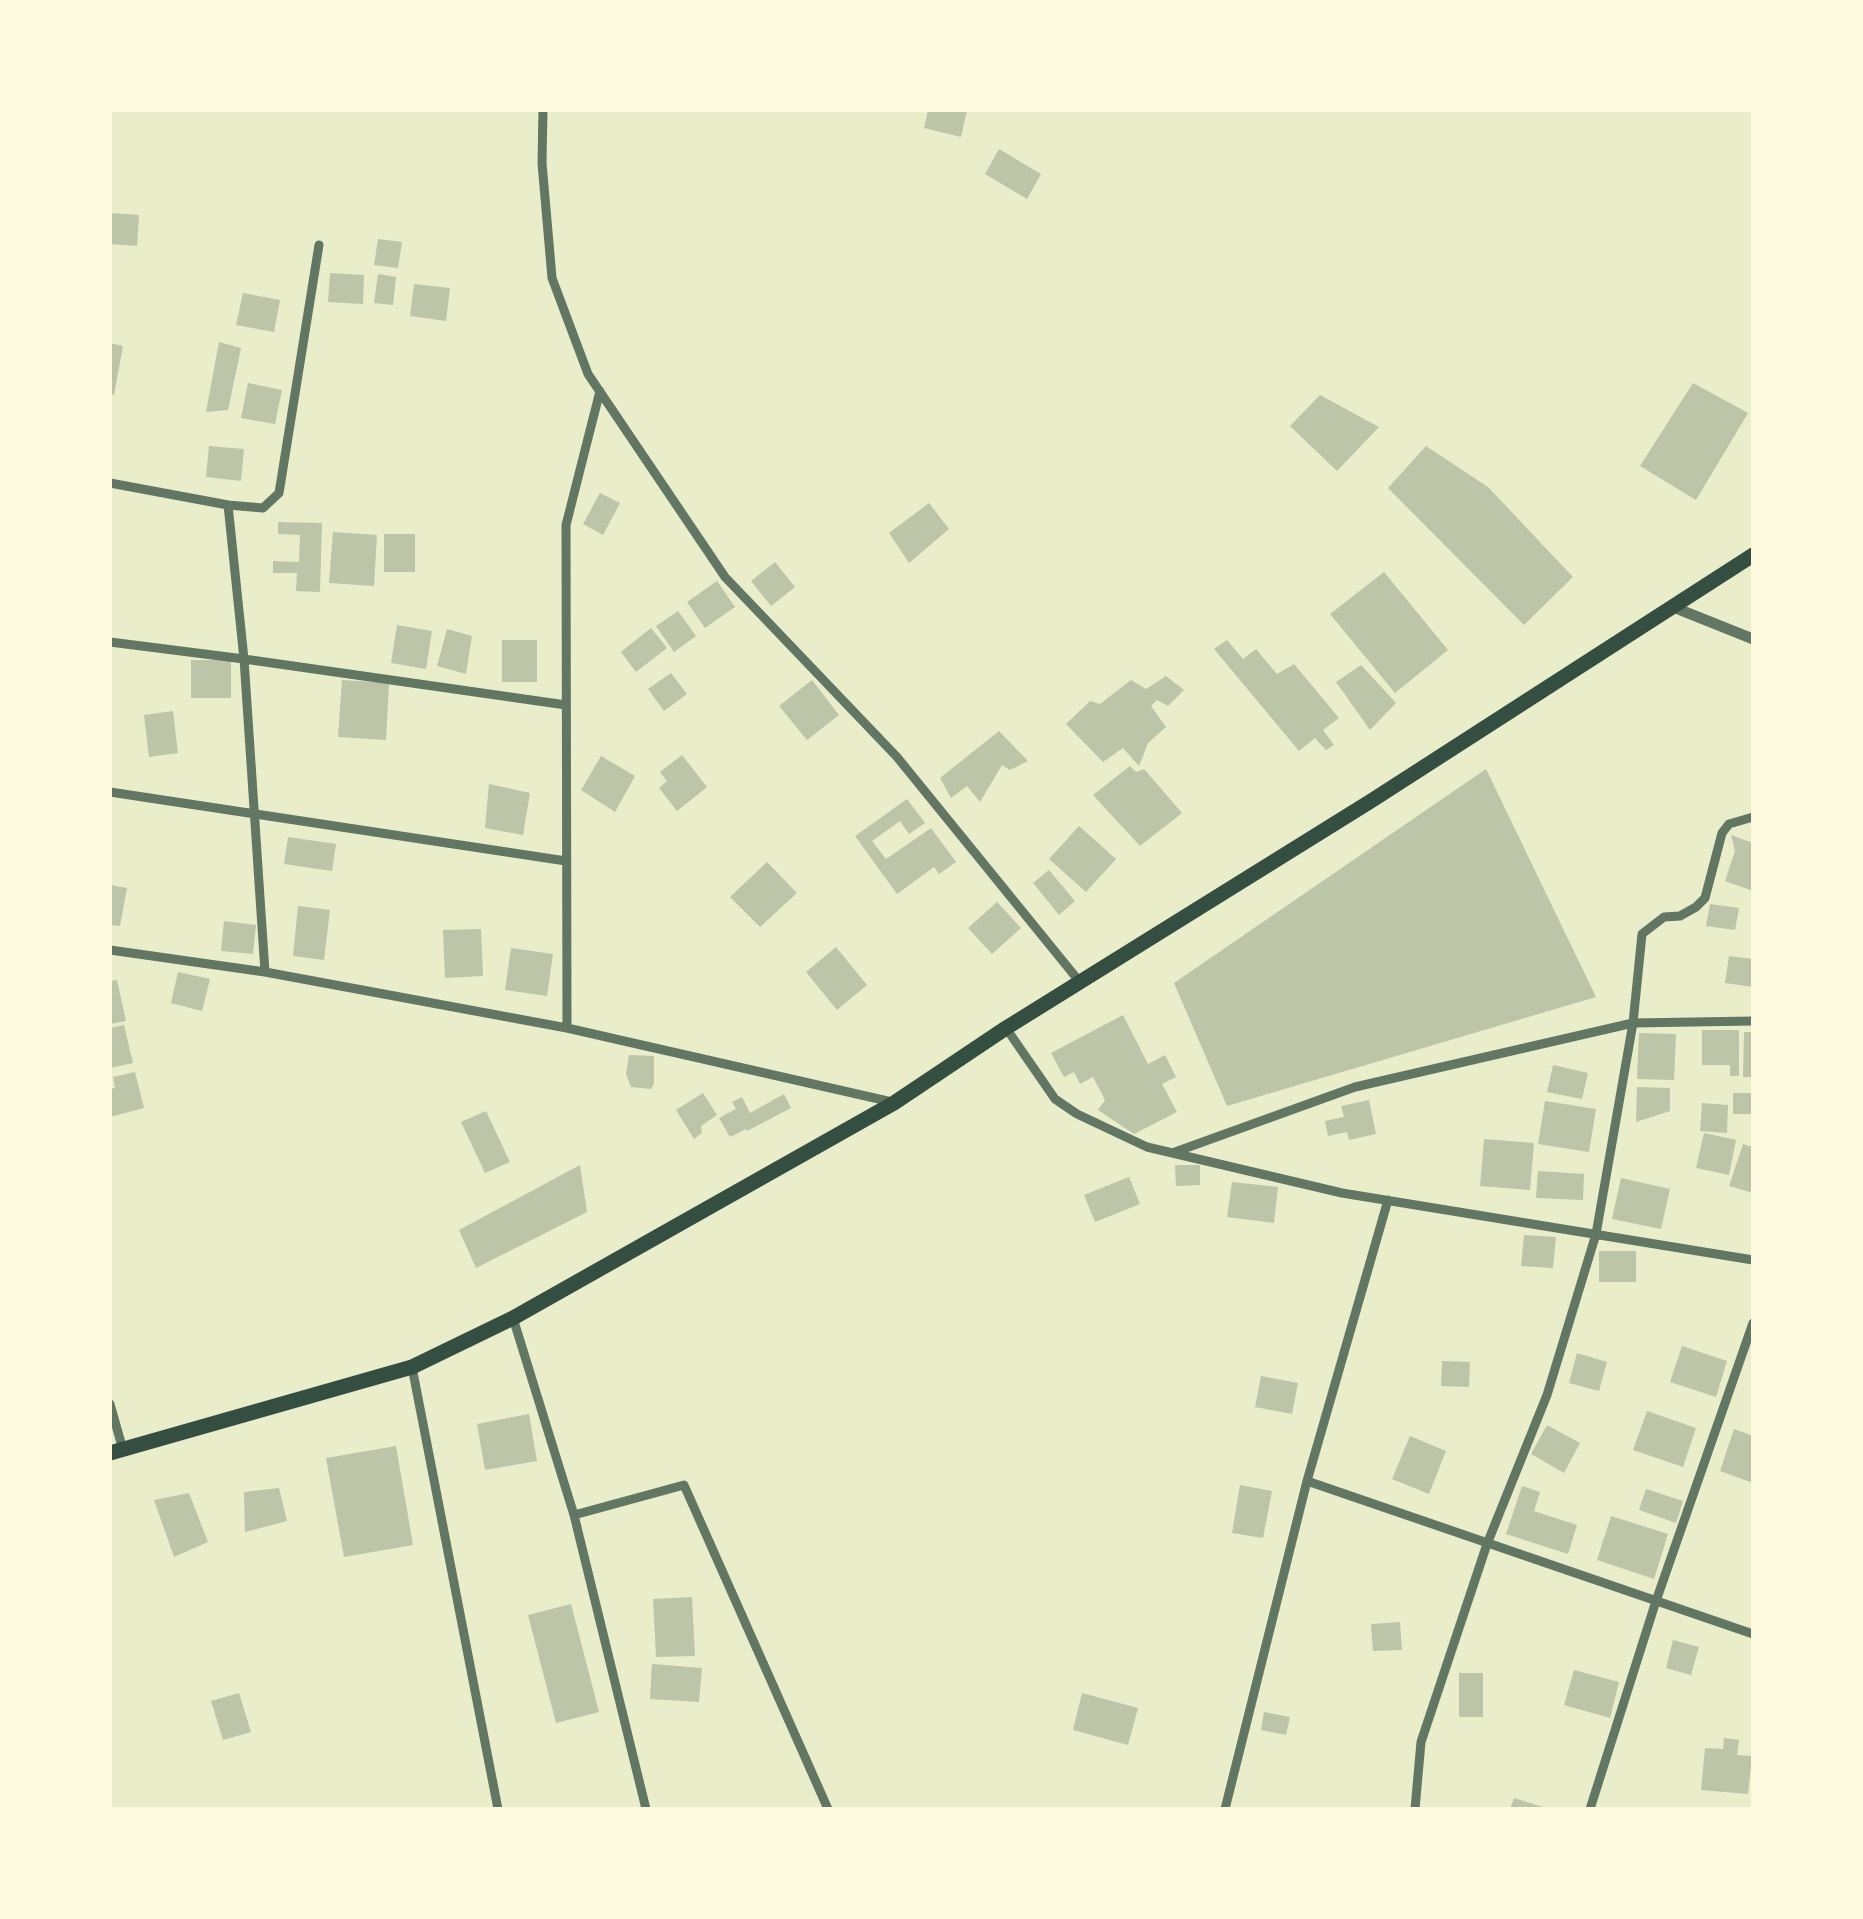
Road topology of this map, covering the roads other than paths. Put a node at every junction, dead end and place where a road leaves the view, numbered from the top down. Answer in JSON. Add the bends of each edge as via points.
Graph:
{"nodes":[{"id":1,"x":543,"y":110,"type":"edge"},
{"id":2,"x":319,"y":245,"type":"dead end"},
{"id":3,"x":600,"y":392,"type":"junction"},
{"id":4,"x":110,"y":483,"type":"edge"},
{"id":5,"x":228,"y":505,"type":"junction"},
{"id":6,"x":1753,"y":555,"type":"edge"},
{"id":7,"x":1674,"y":607,"type":"junction"},
{"id":8,"x":1753,"y":639,"type":"edge"},
{"id":9,"x":110,"y":642,"type":"edge"},
{"id":10,"x":244,"y":658,"type":"junction"},
{"id":11,"x":566,"y":705,"type":"junction"},
{"id":12,"x":110,"y":792,"type":"edge"},
{"id":13,"x":255,"y":812,"type":"junction"},
{"id":14,"x":1753,"y":818,"type":"edge"},
{"id":15,"x":566,"y":861,"type":"junction"},
{"id":16,"x":110,"y":950,"type":"edge"},
{"id":17,"x":266,"y":972,"type":"junction"},
{"id":18,"x":1079,"y":981,"type":"junction"},
{"id":19,"x":1753,"y":1020,"type":"edge"},
{"id":20,"x":1632,"y":1022,"type":"junction"},
{"id":21,"x":566,"y":1028,"type":"junction"},
{"id":22,"x":1006,"y":1028,"type":"junction"},
{"id":23,"x":894,"y":1103,"type":"junction"},
{"id":24,"x":1172,"y":1153,"type":"junction"},
{"id":25,"x":1388,"y":1200,"type":"junction"},
{"id":26,"x":1596,"y":1234,"type":"junction"},
{"id":27,"x":1753,"y":1260,"type":"edge"},
{"id":28,"x":513,"y":1318,"type":"junction"},
{"id":29,"x":1753,"y":1323,"type":"edge"},
{"id":30,"x":412,"y":1368,"type":"junction"},
{"id":31,"x":110,"y":1404,"type":"edge"},
{"id":32,"x":116,"y":1451,"type":"edge"},
{"id":33,"x":1307,"y":1480,"type":"junction"},
{"id":34,"x":574,"y":1515,"type":"junction"},
{"id":35,"x":1487,"y":1544,"type":"junction"},
{"id":36,"x":1656,"y":1601,"type":"junction"},
{"id":37,"x":1753,"y":1634,"type":"edge"},
{"id":38,"x":498,"y":1809,"type":"edge"},
{"id":39,"x":646,"y":1809,"type":"edge"},
{"id":40,"x":828,"y":1809,"type":"edge"},
{"id":41,"x":1226,"y":1809,"type":"edge"},
{"id":42,"x":1415,"y":1809,"type":"edge"},
{"id":43,"x":1590,"y":1809,"type":"edge"}],
"edges":[{"from":1,"to":3,"type":"street","via":[[552,278]]},
{"from":2,"to":5,"type":"street","via":[[279,493],[263,508]]},
{"from":3,"to":11,"type":"street","via":[[566,525]]},
{"from":3,"to":18,"type":"street","via":[[724,577],[897,757]]},
{"from":4,"to":5,"type":"street"},
{"from":5,"to":10,"type":"street"},
{"from":6,"to":7,"type":"highway"},
{"from":7,"to":8,"type":"street"},
{"from":7,"to":18,"type":"highway"},
{"from":9,"to":10,"type":"street"},
{"from":10,"to":11,"type":"street"},
{"from":10,"to":13,"type":"street"},
{"from":11,"to":15,"type":"street"},
{"from":12,"to":13,"type":"street"},
{"from":13,"to":15,"type":"street"},
{"from":13,"to":17,"type":"street"},
{"from":14,"to":20,"type":"street","via":[[1729,824],[1722,833],[1705,898],[1696,908],[1664,917],[1642,934]]},
{"from":15,"to":21,"type":"street"},
{"from":16,"to":17,"type":"street"},
{"from":17,"to":21,"type":"street"},
{"from":18,"to":22,"type":"highway"},
{"from":19,"to":20,"type":"street"},
{"from":20,"to":24,"type":"street","via":[[1355,1087]]},
{"from":20,"to":26,"type":"street"},
{"from":21,"to":23,"type":"street"},
{"from":22,"to":23,"type":"highway"},
{"from":22,"to":24,"type":"street","via":[[1055,1098],[1147,1147]]},
{"from":23,"to":28,"type":"highway"},
{"from":24,"to":25,"type":"street"},
{"from":25,"to":26,"type":"street"},
{"from":25,"to":33,"type":"street"},
{"from":26,"to":27,"type":"street"},
{"from":26,"to":35,"type":"street","via":[[1547,1395]]},
{"from":28,"to":30,"type":"highway"},
{"from":28,"to":34,"type":"street"},
{"from":29,"to":36,"type":"street"},
{"from":30,"to":32,"type":"highway"},
{"from":30,"to":38,"type":"street"},
{"from":31,"to":32,"type":"street"},
{"from":33,"to":35,"type":"street"},
{"from":33,"to":41,"type":"street"},
{"from":34,"to":39,"type":"street"},
{"from":34,"to":40,"type":"street","via":[[684,1486]]},
{"from":35,"to":36,"type":"street"},
{"from":35,"to":42,"type":"street","via":[[1421,1742]]},
{"from":36,"to":37,"type":"street"},
{"from":36,"to":43,"type":"street"}]}
